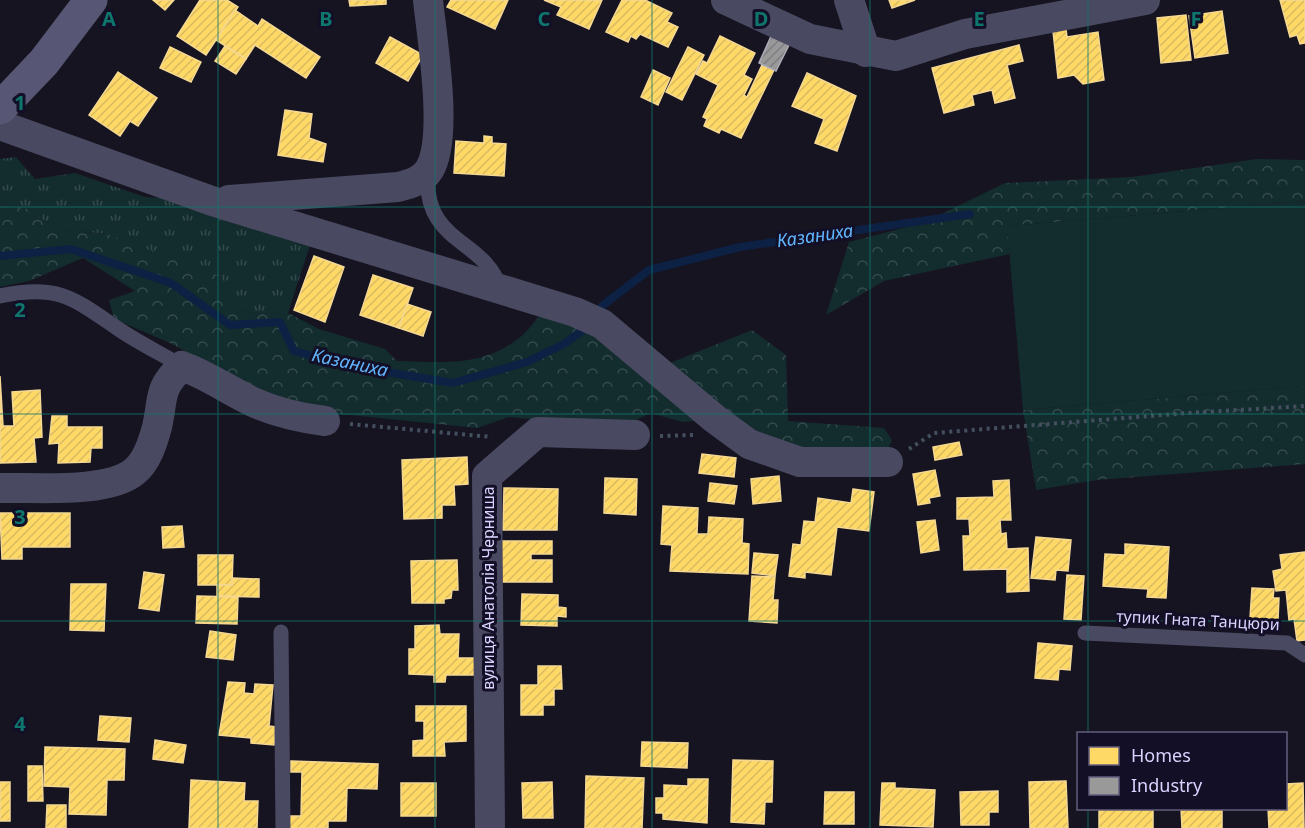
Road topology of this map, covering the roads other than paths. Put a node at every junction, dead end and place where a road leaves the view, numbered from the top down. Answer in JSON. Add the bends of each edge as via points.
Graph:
{"nodes":[{"id":1,"x":91,"y":0,"type":"edge"},
{"id":2,"x":428,"y":0,"type":"edge"},
{"id":3,"x":726,"y":0,"type":"edge"},
{"id":4,"x":849,"y":0,"type":"edge"},
{"id":5,"x":1145,"y":0,"type":"edge"},
{"id":6,"x":866,"y":52,"type":"junction"},
{"id":7,"x":0,"y":108,"type":"edge"},
{"id":8,"x":0,"y":125,"type":"edge"},
{"id":9,"x":428,"y":172,"type":"junction"},
{"id":10,"x":212,"y":201,"type":"junction"},
{"id":11,"x":500,"y":289,"type":"junction"},
{"id":12,"x":0,"y":296,"type":"edge"},
{"id":13,"x":182,"y":366,"type":"junction"},
{"id":14,"x":325,"y":422,"type":"road end"},
{"id":15,"x":635,"y":435,"type":"road end"},
{"id":16,"x":888,"y":462,"type":"road end"},
{"id":17,"x":0,"y":488,"type":"edge"},
{"id":18,"x":281,"y":632,"type":"dead end"},
{"id":19,"x":1085,"y":633,"type":"dead end"},
{"id":20,"x":1305,"y":655,"type":"edge"},
{"id":21,"x":283,"y":828,"type":"edge"},
{"id":22,"x":490,"y":828,"type":"edge"}],
"edges":[{"from":1,"to":7,"type":"street","via":[[44,62]]},
{"from":2,"to":9,"type":"street","via":[[439,122],[437,149]]},
{"from":3,"to":6,"type":"street","via":[[810,39]]},
{"from":4,"to":6,"type":"street"},
{"from":5,"to":6,"type":"street","via":[[965,34],[896,56]]},
{"from":8,"to":10,"type":"street"},
{"from":9,"to":10,"type":"street","via":[[416,183],[398,187]]},
{"from":9,"to":11,"type":"lane","via":[[426,193],[436,220],[496,273]]},
{"from":10,"to":11,"type":"street"},
{"from":11,"to":16,"type":"street","via":[[602,324],[737,435],[800,462]]},
{"from":12,"to":13,"type":"lane","via":[[41,291],[71,297]]},
{"from":13,"to":14,"type":"street","via":[[289,416]]},
{"from":13,"to":17,"type":"street","via":[[161,392],[157,427],[147,456],[135,471],[98,485]]},
{"from":15,"to":22,"type":"street","name":"вулиця Анатолія Черниша","via":[[538,432],[487,476]]},
{"from":18,"to":21,"type":"lane"},
{"from":19,"to":20,"type":"lane","name":"тупик Гната Танцюри","via":[[1287,643]]}]}
